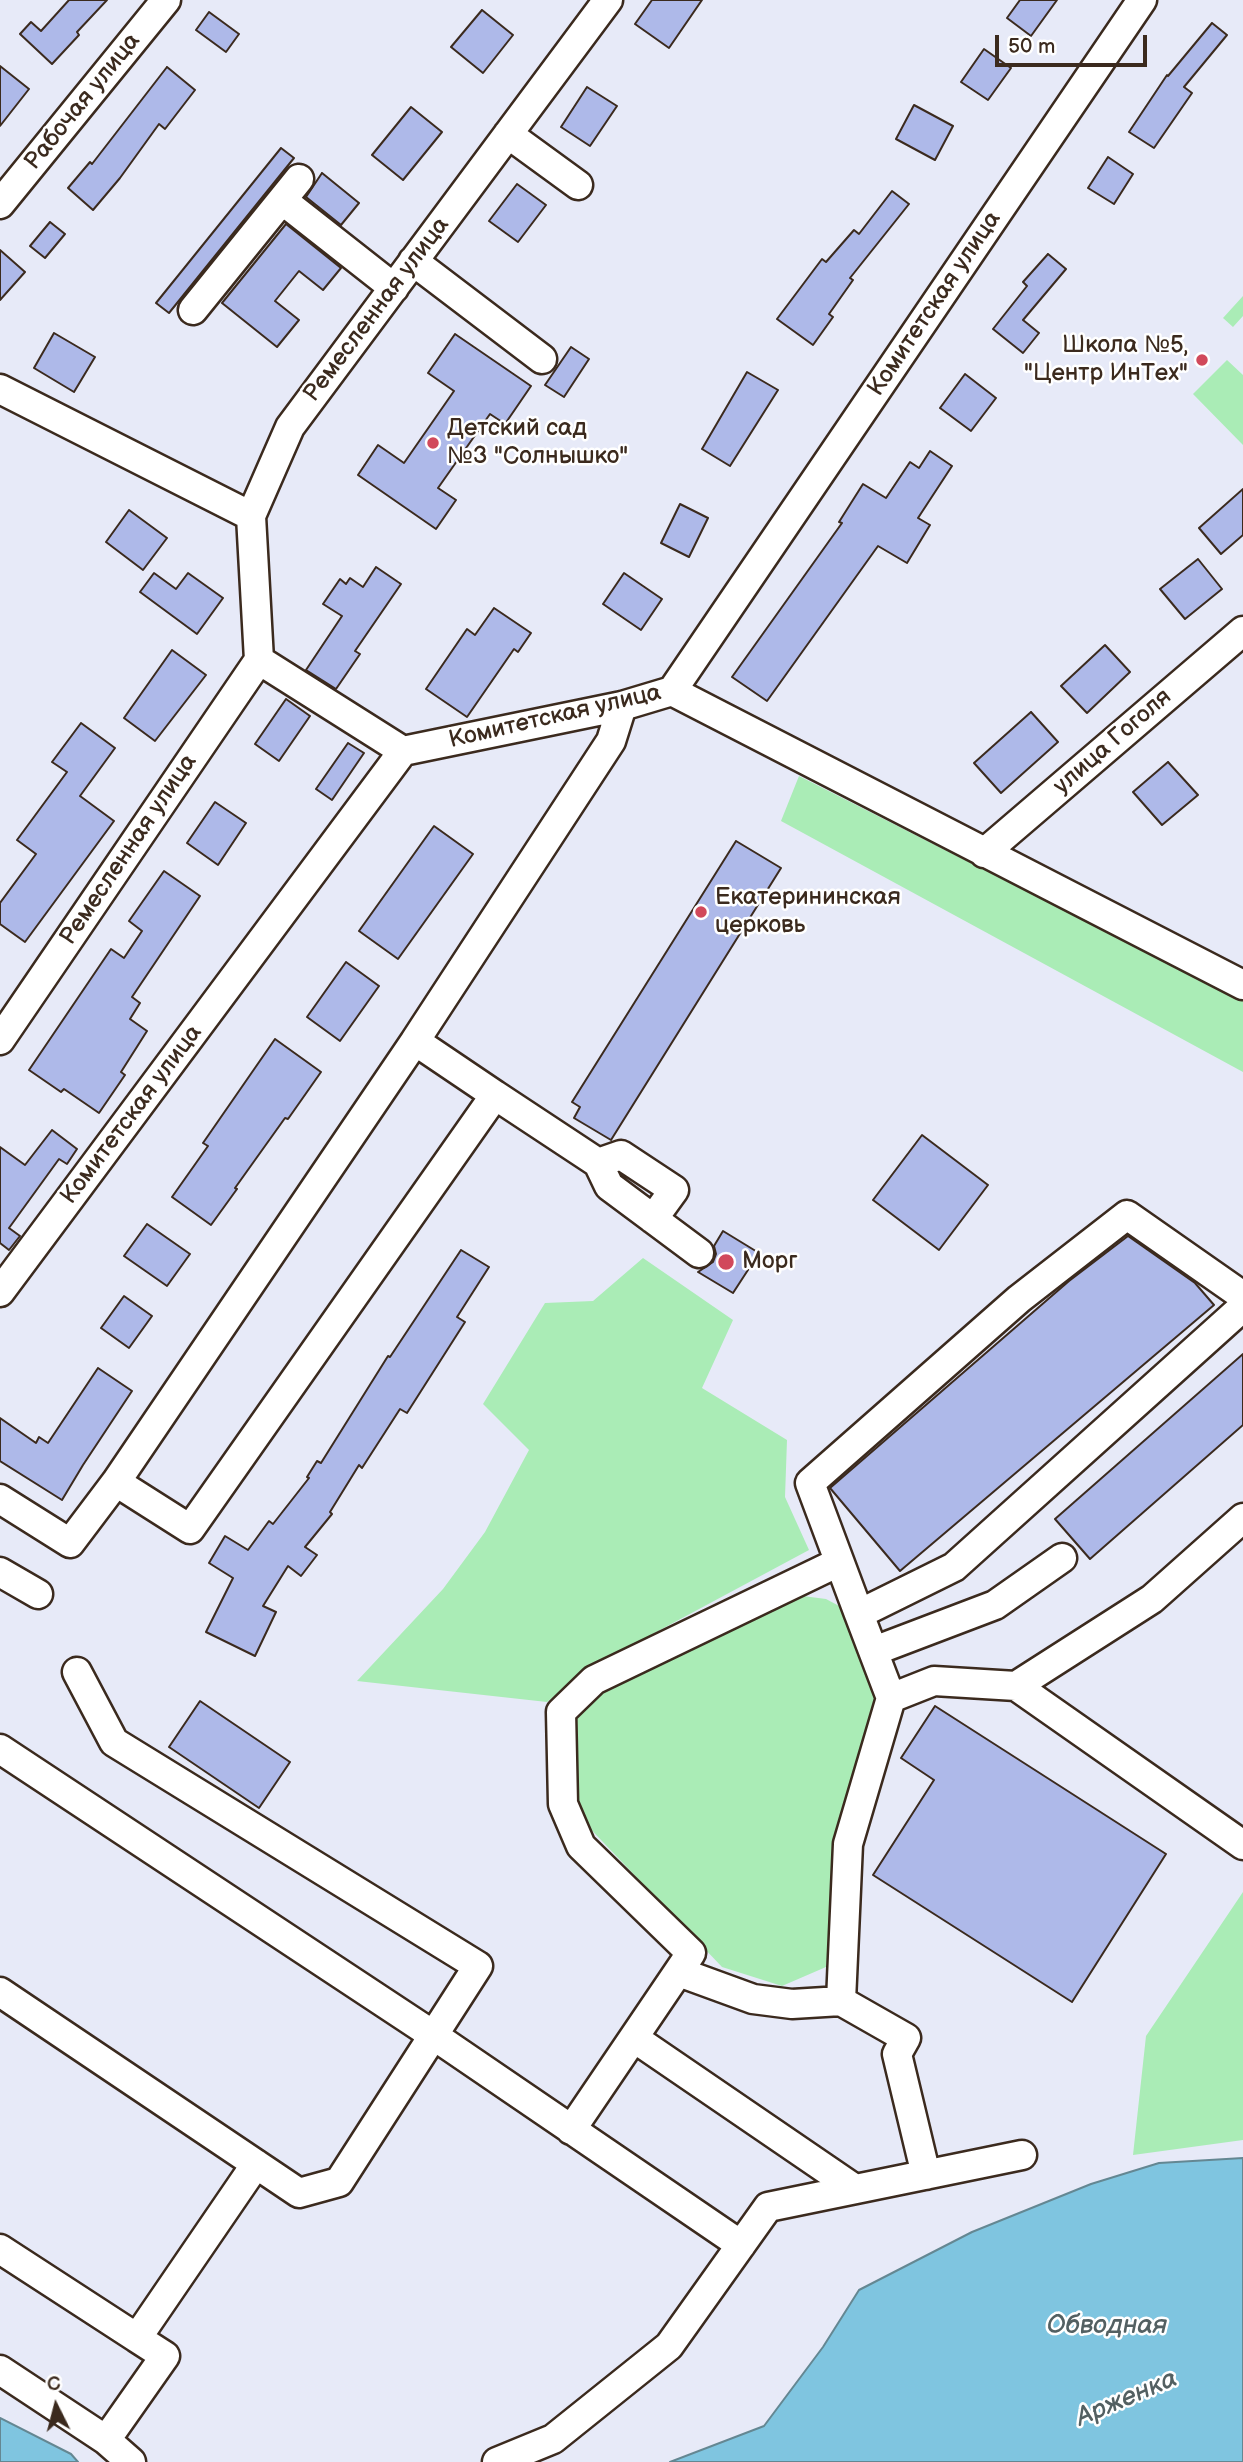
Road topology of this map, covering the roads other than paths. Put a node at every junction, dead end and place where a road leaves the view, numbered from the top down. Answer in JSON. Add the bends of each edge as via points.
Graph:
{"nodes":[{"id":1,"x":166,"y":0,"type":"edge"},
{"id":2,"x":608,"y":0,"type":"edge"},
{"id":3,"x":1142,"y":0,"type":"edge"},
{"id":4,"x":508,"y":134,"type":"junction"},
{"id":5,"x":578,"y":185,"type":"dead end"},
{"id":6,"x":0,"y":204,"type":"edge"},
{"id":7,"x":413,"y":261,"type":"junction"},
{"id":8,"x":394,"y":288,"type":"junction"},
{"id":9,"x":193,"y":310,"type":"dead end"},
{"id":10,"x":542,"y":359,"type":"dead end"},
{"id":11,"x":0,"y":389,"type":"edge"},
{"id":12,"x":251,"y":516,"type":"junction"},
{"id":13,"x":1243,"y":632,"type":"edge"},
{"id":14,"x":259,"y":660,"type":"junction"},
{"id":15,"x":672,"y":691,"type":"junction"},
{"id":16,"x":622,"y":706,"type":"junction"},
{"id":17,"x":403,"y":751,"type":"junction"},
{"id":18,"x":984,"y":853,"type":"junction"},
{"id":19,"x":1243,"y":985,"type":"edge"},
{"id":20,"x":0,"y":1040,"type":"edge"},
{"id":21,"x":415,"y":1041,"type":"junction"},
{"id":22,"x":495,"y":1095,"type":"junction"},
{"id":23,"x":699,"y":1253,"type":"dead end"},
{"id":24,"x":0,"y":1292,"type":"edge"},
{"id":25,"x":1243,"y":1296,"type":"edge"},
{"id":26,"x":1243,"y":1307,"type":"edge"},
{"id":27,"x":116,"y":1482,"type":"junction"},
{"id":28,"x":0,"y":1499,"type":"edge"},
{"id":29,"x":1243,"y":1518,"type":"edge"},
{"id":30,"x":1062,"y":1558,"type":"dead end"},
{"id":31,"x":839,"y":1562,"type":"junction"},
{"id":32,"x":0,"y":1572,"type":"edge"},
{"id":33,"x":38,"y":1594,"type":"dead end"},
{"id":34,"x":859,"y":1614,"type":"junction"},
{"id":35,"x":874,"y":1651,"type":"junction"},
{"id":36,"x":77,"y":1672,"type":"dead end"},
{"id":37,"x":1016,"y":1686,"type":"junction"},
{"id":38,"x":891,"y":1698,"type":"junction"},
{"id":39,"x":0,"y":1749,"type":"edge"},
{"id":40,"x":1243,"y":1845,"type":"edge"},
{"id":41,"x":678,"y":1972,"type":"junction"},
{"id":42,"x":0,"y":1992,"type":"edge"},
{"id":43,"x":841,"y":2001,"type":"junction"},
{"id":44,"x":433,"y":2035,"type":"junction"},
{"id":45,"x":634,"y":2038,"type":"junction"},
{"id":46,"x":571,"y":2130,"type":"junction"},
{"id":47,"x":1022,"y":2155,"type":"dead end"},
{"id":48,"x":256,"y":2164,"type":"junction"},
{"id":49,"x":926,"y":2175,"type":"junction"},
{"id":50,"x":855,"y":2189,"type":"junction"},
{"id":51,"x":741,"y":2245,"type":"junction"},
{"id":52,"x":0,"y":2249,"type":"edge"},
{"id":53,"x":137,"y":2338,"type":"junction"},
{"id":54,"x":0,"y":2370,"type":"edge"},
{"id":55,"x":106,"y":2440,"type":"junction"},
{"id":56,"x":131,"y":2462,"type":"edge"},
{"id":57,"x":497,"y":2462,"type":"edge"}],
"edges":[{"from":1,"to":6,"type":"street","name":"Рабочая улица"},
{"from":2,"to":4,"type":"street","name":"Ремесленная улица"},
{"from":3,"to":15,"type":"street","name":"Комитетская улица"},
{"from":4,"to":5,"type":"street"},
{"from":4,"to":7,"type":"street","name":"Ремесленная улица"},
{"from":7,"to":8,"type":"street","name":"Ремесленная улица"},
{"from":7,"to":10,"type":"street"},
{"from":8,"to":9,"type":"street","via":[[291,189]]},
{"from":8,"to":12,"type":"street","name":"Ремесленная улица","via":[[290,427]]},
{"from":11,"to":12,"type":"street"},
{"from":12,"to":14,"type":"street","name":"Ремесленная улица"},
{"from":13,"to":18,"type":"street","name":"улица Гоголя"},
{"from":14,"to":17,"type":"street"},
{"from":14,"to":20,"type":"street","name":"Ремесленная улица"},
{"from":15,"to":16,"type":"street","name":"Комитетская улица"},
{"from":15,"to":18,"type":"street"},
{"from":16,"to":17,"type":"street","name":"Комитетская улица"},
{"from":16,"to":21,"type":"street","via":[[611,741]]},
{"from":17,"to":24,"type":"street","name":"Комитетская улица"},
{"from":18,"to":19,"type":"street"},
{"from":21,"to":22,"type":"street"},
{"from":21,"to":27,"type":"street"},
{"from":22,"to":23,"type":"street","via":[[598,1163],[609,1186]]},
{"from":22,"to":27,"type":"street","via":[[190,1529]]},
{"from":25,"to":31,"type":"street","via":[[1127,1215],[1019,1299],[810,1483]]},
{"from":26,"to":34,"type":"street","via":[[954,1567]]},
{"from":27,"to":28,"type":"street","via":[[70,1543]]},
{"from":29,"to":37,"type":"street","via":[[1152,1599]]},
{"from":30,"to":35,"type":"street","via":[[995,1605]]},
{"from":31,"to":34,"type":"street"},
{"from":31,"to":41,"type":"street","via":[[594,1680],[561,1712],[563,1804],[581,1846],[691,1953]]},
{"from":32,"to":33,"type":"street"},
{"from":34,"to":35,"type":"street"},
{"from":35,"to":38,"type":"street"},
{"from":36,"to":44,"type":"street","via":[[114,1742],[478,1966]]},
{"from":37,"to":38,"type":"street","via":[[934,1681]]},
{"from":37,"to":40,"type":"street"},
{"from":38,"to":43,"type":"street","via":[[848,1844]]},
{"from":39,"to":44,"type":"street"},
{"from":41,"to":43,"type":"street","via":[[753,1999],[792,2004]]},
{"from":41,"to":45,"type":"street"},
{"from":42,"to":48,"type":"street"},
{"from":43,"to":49,"type":"street","via":[[906,2038],[897,2054]]},
{"from":44,"to":46,"type":"street"},
{"from":44,"to":48,"type":"street","via":[[339,2182],[299,2193]]},
{"from":45,"to":46,"type":"street"},
{"from":45,"to":50,"type":"street"},
{"from":46,"to":51,"type":"street"},
{"from":47,"to":49,"type":"street"},
{"from":48,"to":53,"type":"street"},
{"from":49,"to":50,"type":"street"},
{"from":50,"to":51,"type":"street","via":[[768,2207]]},
{"from":51,"to":57,"type":"street","via":[[669,2346],[553,2439]]},
{"from":52,"to":53,"type":"street"},
{"from":53,"to":55,"type":"street","via":[[165,2356]]},
{"from":54,"to":55,"type":"street"},
{"from":55,"to":56,"type":"street"}]}
